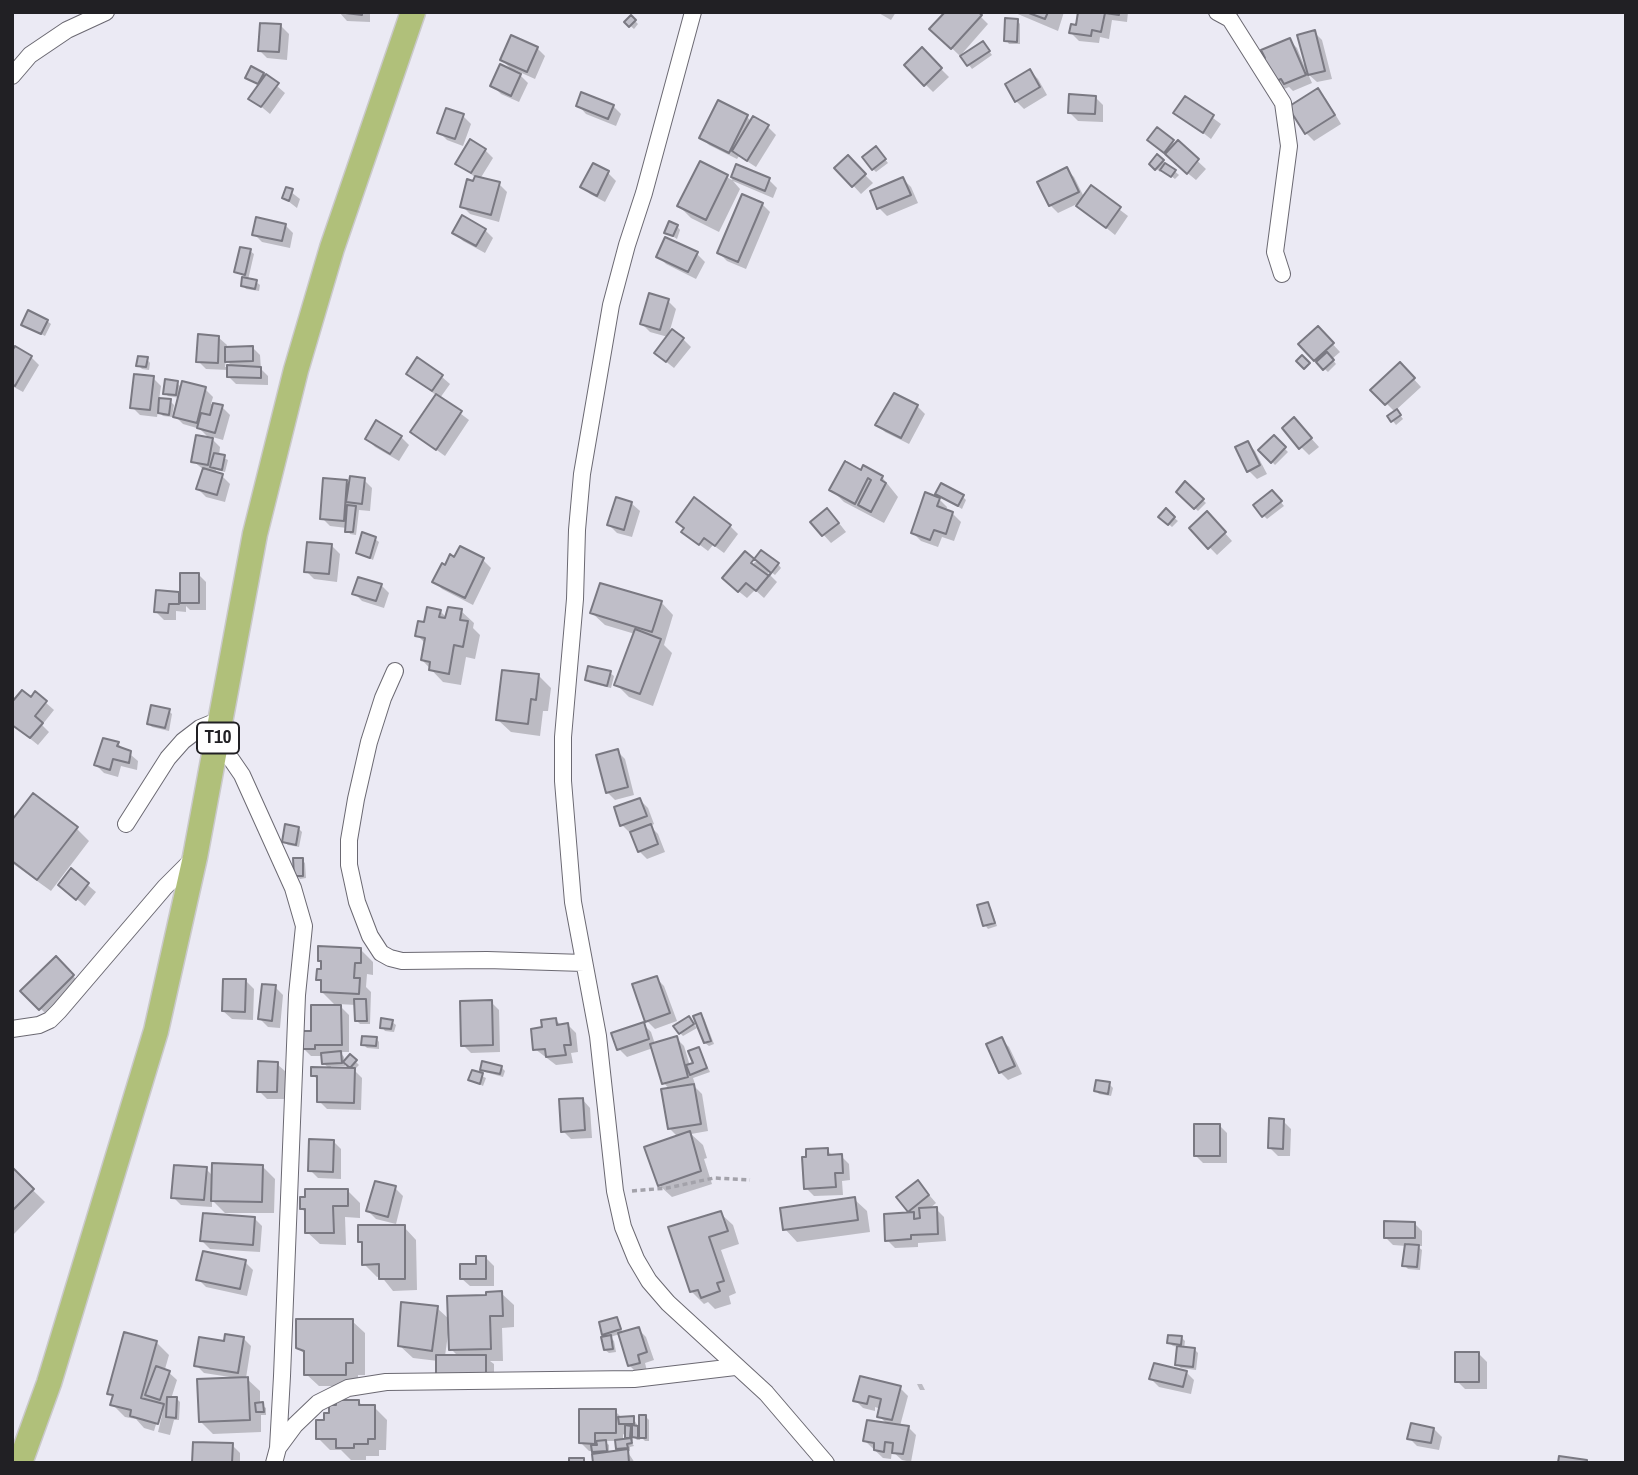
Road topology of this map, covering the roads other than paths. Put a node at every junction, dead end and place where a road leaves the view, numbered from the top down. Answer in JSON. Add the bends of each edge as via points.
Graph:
{"nodes":[{"id":1,"x":106,"y":12,"type":"edge"},
{"id":2,"x":414,"y":12,"type":"edge"},
{"id":3,"x":692,"y":12,"type":"edge"},
{"id":4,"x":1217,"y":12,"type":"edge"},
{"id":5,"x":12,"y":76,"type":"edge"},
{"id":6,"x":1282,"y":274,"type":"dead end"},
{"id":7,"x":395,"y":671,"type":"dead end"},
{"id":8,"x":222,"y":719,"type":"junction"},
{"id":9,"x":216,"y":746,"type":"junction"},
{"id":10,"x":126,"y":824,"type":"dead end"},
{"id":11,"x":195,"y":857,"type":"junction"},
{"id":12,"x":584,"y":963,"type":"junction"},
{"id":13,"x":12,"y":1029,"type":"edge"},
{"id":14,"x":735,"y":1367,"type":"junction"},
{"id":15,"x":276,"y":1455,"type":"edge"},
{"id":16,"x":20,"y":1463,"type":"edge"},
{"id":17,"x":827,"y":1463,"type":"edge"}],
"edges":[{"from":1,"to":5,"type":"street","via":[[30,54]]},
{"from":2,"to":8,"type":"highway","number":"T10","via":[[332,248],[296,370],[253,547]]},
{"from":3,"to":12,"type":"street","via":[[611,305],[579,497],[564,714],[564,781],[573,901]]},
{"from":4,"to":6,"type":"street","via":[[1230,19],[1283,103],[1289,146],[1275,252]]},
{"from":7,"to":12,"type":"street","via":[[369,742],[349,840],[357,902],[381,953],[402,961]]},
{"from":8,"to":9,"type":"highway","number":"T10"},
{"from":8,"to":10,"type":"street","via":[[183,741]]},
{"from":9,"to":11,"type":"highway","number":"T10"},
{"from":9,"to":15,"type":"street","via":[[242,775],[293,888],[304,926]]},
{"from":11,"to":13,"type":"street","via":[[50,1020]]},
{"from":11,"to":16,"type":"highway","number":"T10","via":[[156,1031]]},
{"from":12,"to":14,"type":"street","via":[[623,1227],[649,1281]]},
{"from":14,"to":15,"type":"street","via":[[634,1380],[418,1381],[348,1388],[318,1403],[295,1425]]},
{"from":14,"to":17,"type":"street","via":[[766,1393]]}]}
